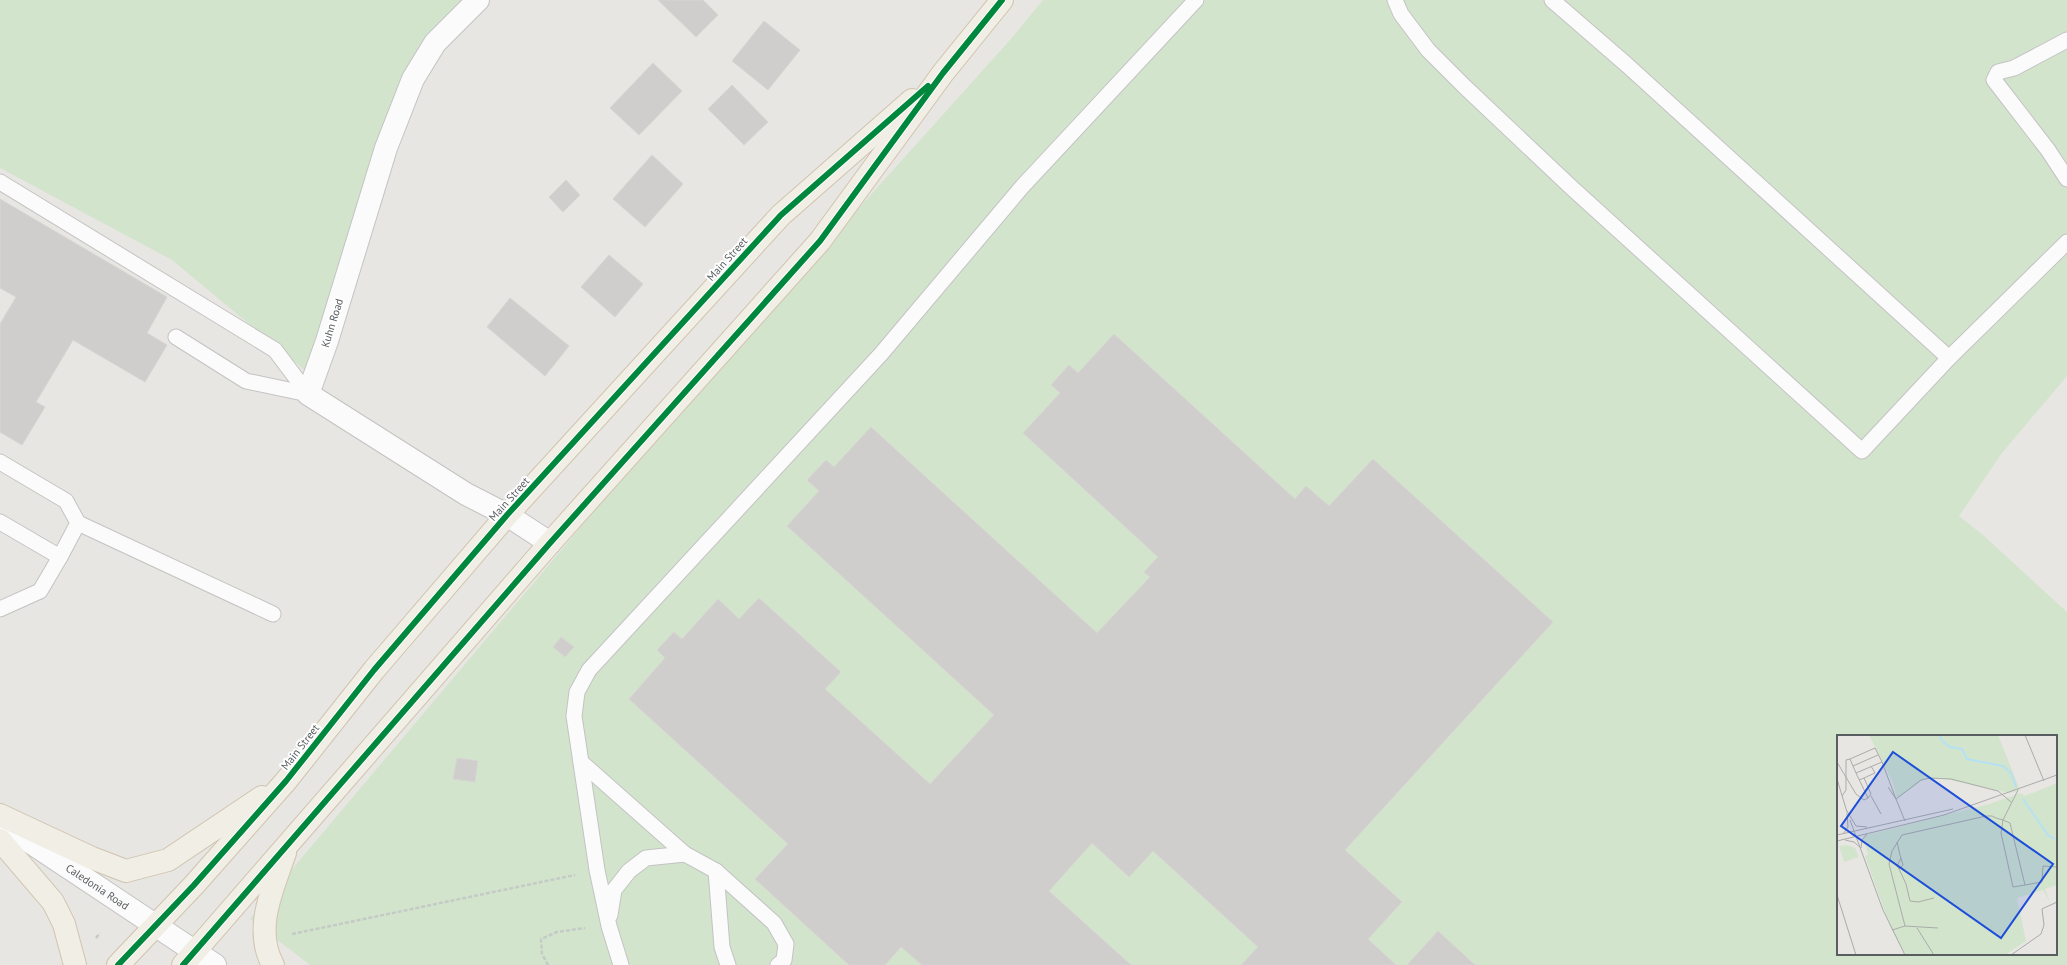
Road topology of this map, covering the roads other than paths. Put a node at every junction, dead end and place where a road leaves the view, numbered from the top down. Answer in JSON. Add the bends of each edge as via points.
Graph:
{"nodes":[{"id":1,"x":478,"y":0,"type":"edge"},
{"id":2,"x":1002,"y":0,"type":"edge"},
{"id":3,"x":1196,"y":0,"type":"edge"},
{"id":4,"x":1395,"y":0,"type":"edge"},
{"id":5,"x":1552,"y":0,"type":"edge"},
{"id":6,"x":2067,"y":40,"type":"edge"},
{"id":7,"x":943,"y":73,"type":"junction"},
{"id":8,"x":2067,"y":179,"type":"edge"},
{"id":9,"x":0,"y":182,"type":"edge"},
{"id":10,"x":2067,"y":242,"type":"edge"},
{"id":11,"x":176,"y":337,"type":"dead end"},
{"id":12,"x":1949,"y":358,"type":"junction"},
{"id":13,"x":308,"y":394,"type":"junction"},
{"id":14,"x":0,"y":462,"type":"edge"},
{"id":15,"x":507,"y":515,"type":"junction"},
{"id":16,"x":0,"y":522,"type":"edge"},
{"id":17,"x":78,"y":523,"type":"junction"},
{"id":18,"x":550,"y":543,"type":"junction"},
{"id":19,"x":60,"y":557,"type":"junction"},
{"id":20,"x":0,"y":609,"type":"edge"},
{"id":21,"x":273,"y":614,"type":"dead end"},
{"id":22,"x":581,"y":762,"type":"junction"},
{"id":23,"x":286,"y":781,"type":"junction"},
{"id":24,"x":0,"y":814,"type":"edge"},
{"id":25,"x":0,"y":822,"type":"edge"},
{"id":26,"x":0,"y":840,"type":"edge"},
{"id":27,"x":287,"y":844,"type":"junction"},
{"id":28,"x":685,"y":854,"type":"junction"},
{"id":29,"x":716,"y":871,"type":"junction"},
{"id":30,"x":609,"y":926,"type":"junction"},
{"id":31,"x":155,"y":927,"type":"junction"},
{"id":32,"x":189,"y":958,"type":"edge"},
{"id":33,"x":75,"y":965,"type":"edge"},
{"id":34,"x":118,"y":965,"type":"edge"},
{"id":35,"x":215,"y":965,"type":"edge"},
{"id":36,"x":273,"y":965,"type":"edge"},
{"id":37,"x":621,"y":965,"type":"edge"},
{"id":38,"x":728,"y":965,"type":"edge"},
{"id":39,"x":778,"y":965,"type":"edge"}],
"edges":[{"from":1,"to":13,"type":"street","name":"Kuhn Road","via":[[435,43],[413,80],[386,148],[327,341]]},
{"from":2,"to":7,"type":"main road","name":"Main Street"},
{"from":3,"to":22,"type":"lane","via":[[1020,188],[881,354],[589,670],[577,692],[574,716]]},
{"from":4,"to":12,"type":"lane","via":[[1401,14],[1428,50],[1465,87],[1572,188],[1862,451]]},
{"from":5,"to":12,"type":"lane"},
{"from":6,"to":8,"type":"lane","via":[[2014,68],[1998,72],[1994,80]]},
{"from":7,"to":15,"type":"main road","name":"Main Street","via":[[781,215]]},
{"from":7,"to":18,"type":"main road","name":"Main Street","via":[[820,242]]},
{"from":9,"to":13,"type":"lane","via":[[275,350]]},
{"from":10,"to":12,"type":"lane"},
{"from":11,"to":13,"type":"lane","via":[[246,381]]},
{"from":13,"to":15,"type":"street","via":[[466,494]]},
{"from":14,"to":17,"type":"lane","via":[[66,502]]},
{"from":15,"to":18,"type":"street"},
{"from":15,"to":23,"type":"main road","name":"Main Street","via":[[374,670]]},
{"from":16,"to":19,"type":"lane"},
{"from":17,"to":19,"type":"lane"},
{"from":17,"to":21,"type":"lane"},
{"from":18,"to":27,"type":"main road","name":"Main Street","via":[[371,751]]},
{"from":19,"to":20,"type":"lane","via":[[40,591]]},
{"from":22,"to":28,"type":"lane"},
{"from":22,"to":30,"type":"lane","via":[[597,870]]},
{"from":23,"to":24,"type":"main road","via":[[168,860],[126,871],[92,858]]},
{"from":23,"to":31,"type":"main road","name":"Main Street"},
{"from":25,"to":31,"type":"street","name":"Caledonia Road"},
{"from":26,"to":33,"type":"main road","via":[[53,902],[64,924]]},
{"from":27,"to":32,"type":"main road","name":"Main Street"},
{"from":27,"to":36,"type":"main road","via":[[267,908],[264,927],[268,957]]},
{"from":28,"to":29,"type":"lane"},
{"from":28,"to":30,"type":"lane","via":[[646,858],[629,871],[614,890]]},
{"from":29,"to":38,"type":"lane","via":[[722,947]]},
{"from":29,"to":39,"type":"lane","via":[[774,923],[786,944],[784,960]]},
{"from":30,"to":37,"type":"lane"},
{"from":31,"to":32,"type":"street","name":"Caledonia Road"},
{"from":31,"to":34,"type":"main road","name":"Main Street"},
{"from":32,"to":35,"type":"street","name":"Caledonia Road"}]}
